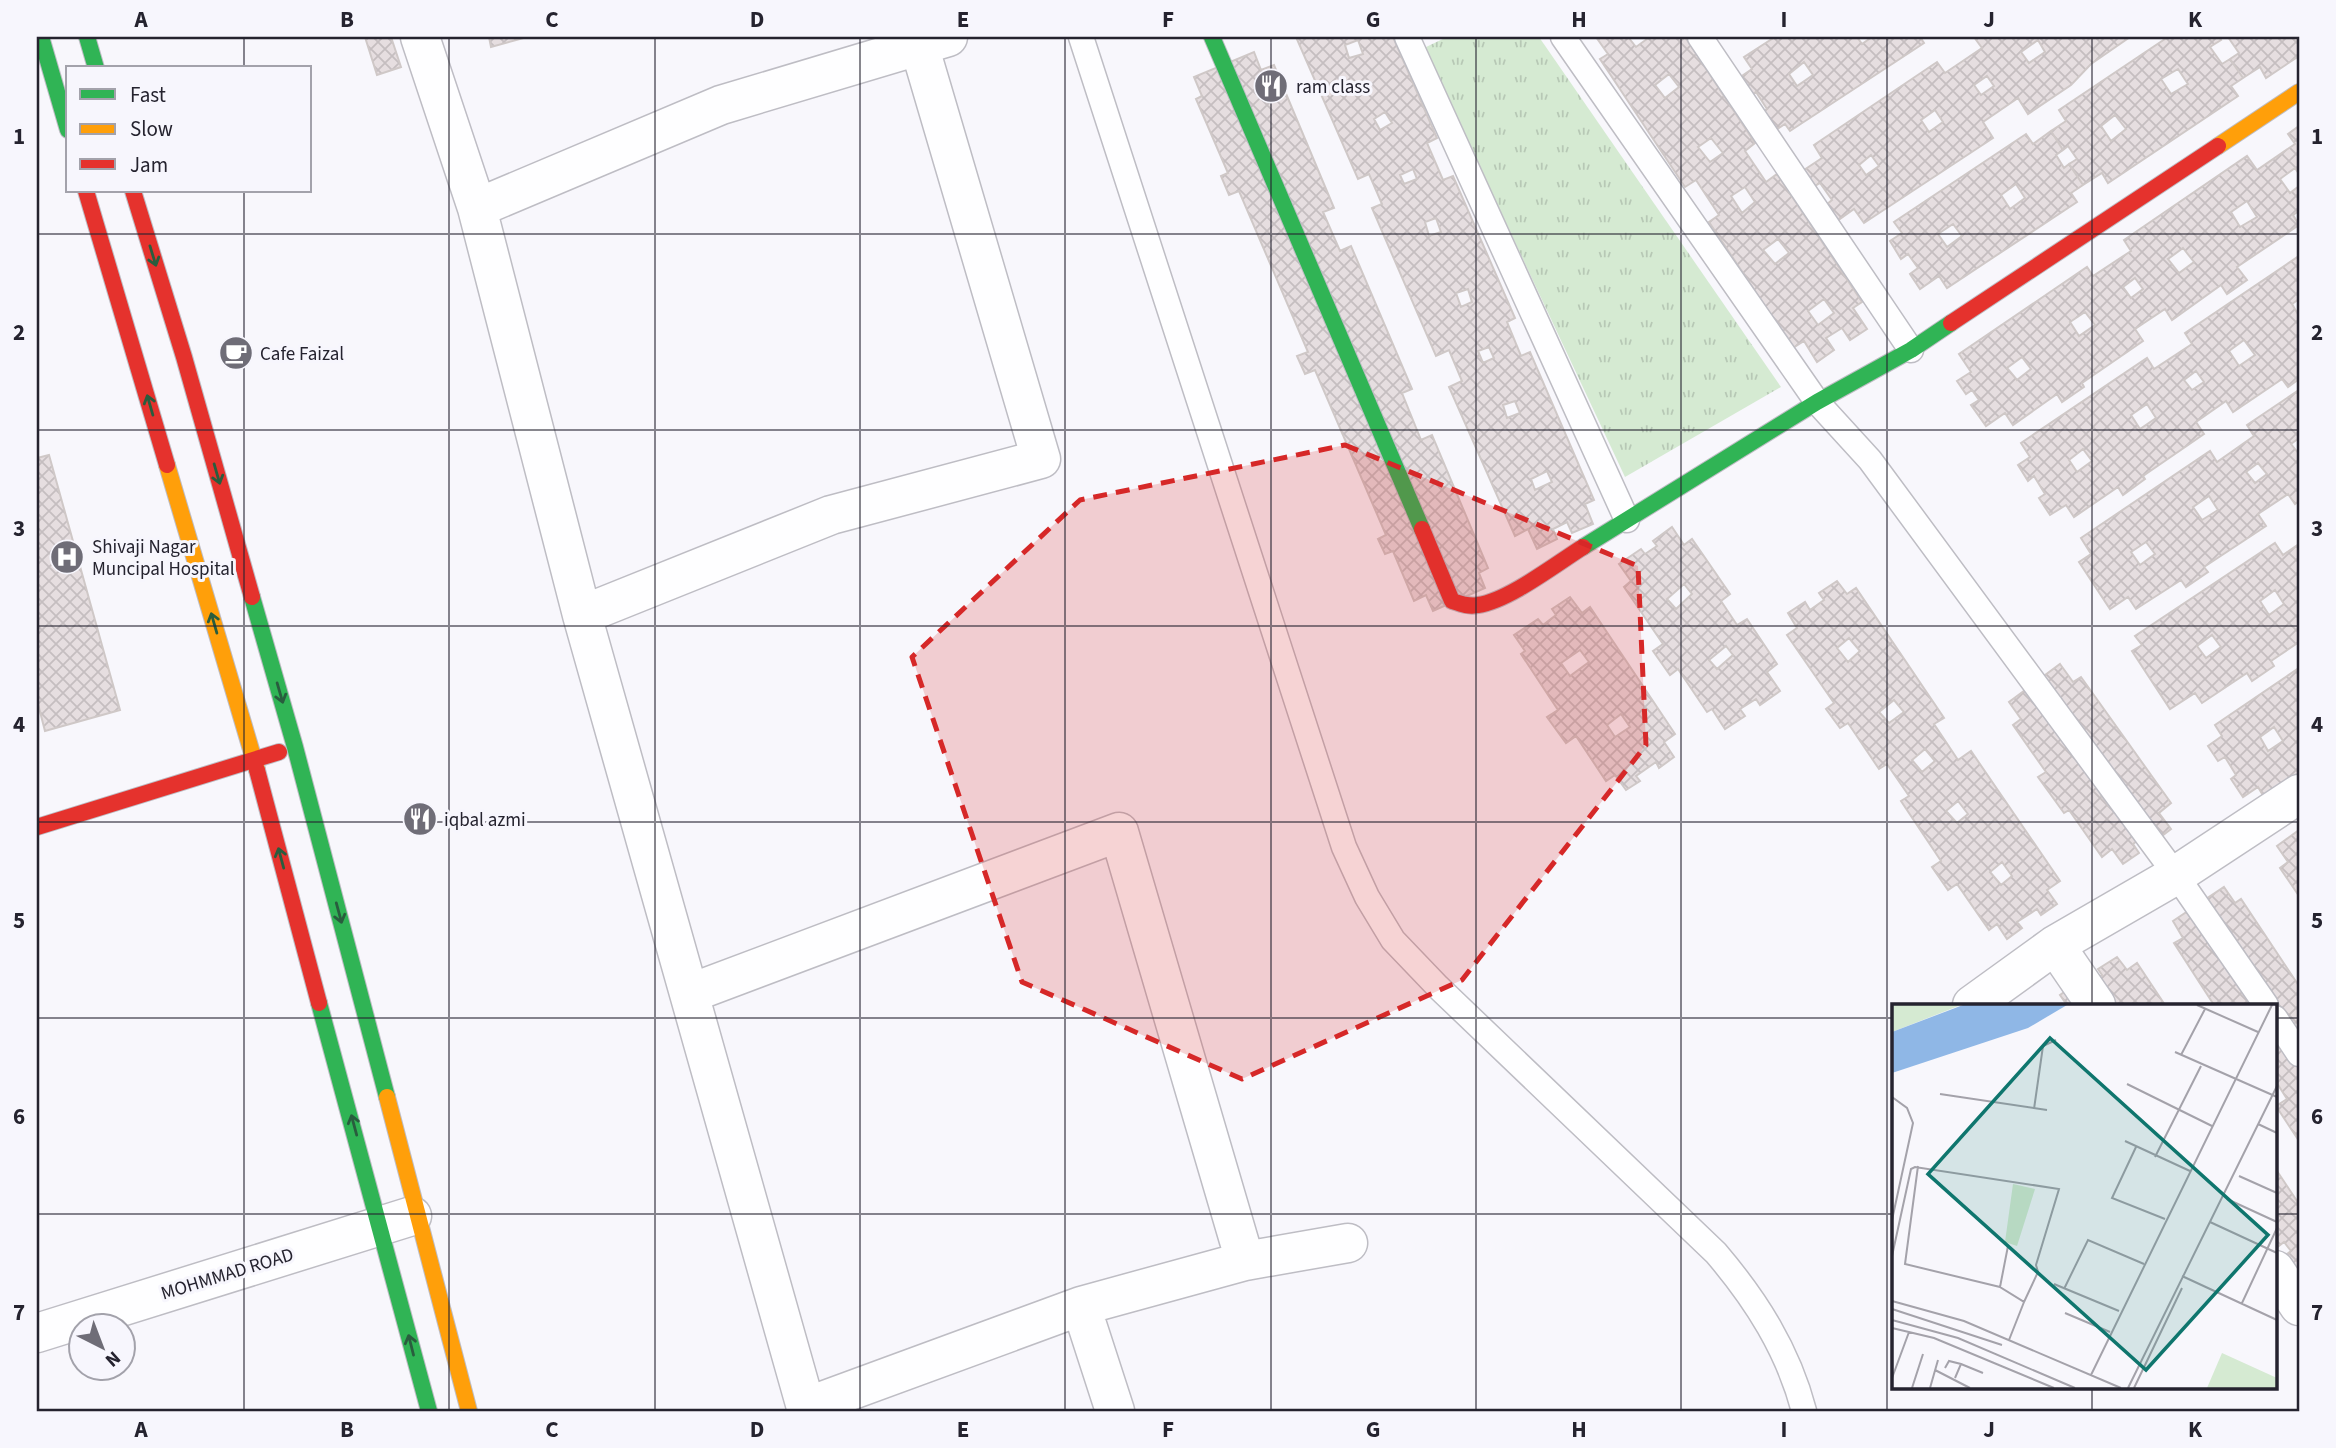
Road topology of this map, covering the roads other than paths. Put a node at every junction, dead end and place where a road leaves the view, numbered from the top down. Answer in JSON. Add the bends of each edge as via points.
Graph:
{"nodes":[{"id":1,"x":41,"y":37,"type":"edge"},
{"id":2,"x":87,"y":37,"type":"edge"},
{"id":3,"x":420,"y":37,"type":"edge"},
{"id":4,"x":1081,"y":37,"type":"edge"},
{"id":5,"x":1212,"y":37,"type":"edge"},
{"id":6,"x":1406,"y":37,"type":"edge"},
{"id":7,"x":1563,"y":37,"type":"edge"},
{"id":8,"x":1700,"y":37,"type":"edge"},
{"id":9,"x":934,"y":41,"type":"edge"},
{"id":10,"x":95,"y":66,"type":"edge"},
{"id":11,"x":2299,"y":92,"type":"edge"},
{"id":12,"x":66,"y":123,"type":"edge"},
{"id":13,"x":86,"y":192,"type":"edge"},
{"id":14,"x":133,"y":192,"type":"edge"},
{"id":15,"x":477,"y":208,"type":"junction"},
{"id":16,"x":1911,"y":350,"type":"junction"},
{"id":17,"x":1817,"y":402,"type":"junction"},
{"id":18,"x":1627,"y":520,"type":"junction"},
{"id":19,"x":583,"y":615,"type":"junction"},
{"id":20,"x":295,"y":747,"type":"junction"},
{"id":21,"x":254,"y":759,"type":"junction"},
{"id":22,"x":2299,"y":794,"type":"edge"},
{"id":23,"x":37,"y":827,"type":"edge"},
{"id":24,"x":2176,"y":875,"type":"junction"},
{"id":25,"x":2055,"y":944,"type":"junction"},
{"id":26,"x":691,"y":993,"type":"junction"},
{"id":27,"x":1973,"y":1004,"type":"edge"},
{"id":28,"x":2095,"y":1004,"type":"edge"},
{"id":29,"x":2265,"y":1004,"type":"edge"},
{"id":30,"x":2276,"y":1020,"type":"edge"},
{"id":31,"x":2299,"y":1054,"type":"edge"},
{"id":32,"x":417,"y":1215,"type":"junction"},
{"id":33,"x":380,"y":1225,"type":"junction"},
{"id":34,"x":1348,"y":1243,"type":"dead end"},
{"id":35,"x":1245,"y":1261,"type":"junction"},
{"id":36,"x":2276,"y":1272,"type":"edge"},
{"id":37,"x":1081,"y":1306,"type":"junction"},
{"id":38,"x":2299,"y":1306,"type":"edge"},
{"id":39,"x":37,"y":1333,"type":"edge"},
{"id":40,"x":806,"y":1409,"type":"edge"},
{"id":41,"x":429,"y":1411,"type":"edge"},
{"id":42,"x":468,"y":1411,"type":"edge"},
{"id":43,"x":1115,"y":1411,"type":"edge"},
{"id":44,"x":1804,"y":1411,"type":"edge"}],
"edges":[{"from":1,"to":12,"type":"street"},
{"from":2,"to":10,"type":"street"},
{"from":3,"to":15,"type":"street"},
{"from":4,"to":44,"type":"lane","via":[[1344,847],[1367,897],[1393,940],[1438,988],[1716,1252],[1774,1332],[1797,1382]]},
{"from":5,"to":18,"type":"street","via":[[1452,601],[1463,606],[1484,605]]},
{"from":6,"to":18,"type":"lane"},
{"from":7,"to":17,"type":"lane"},
{"from":8,"to":16,"type":"lane"},
{"from":9,"to":15,"type":"street","via":[[721,105]]},
{"from":9,"to":19,"type":"street","via":[[1041,459],[831,515]]},
{"from":11,"to":16,"type":"street"},
{"from":21,"to":13,"type":"street","one_way":true},
{"from":14,"to":20,"type":"street","one_way":true},
{"from":15,"to":19,"type":"street"},
{"from":16,"to":17,"type":"street"},
{"from":17,"to":18,"type":"street"},
{"from":17,"to":24,"type":"lane","via":[[1870,460]]},
{"from":19,"to":26,"type":"street"},
{"from":20,"to":21,"type":"street"},
{"from":20,"to":32,"type":"street","one_way":true},
{"from":21,"to":23,"type":"street"},
{"from":33,"to":21,"type":"street","one_way":true},
{"from":22,"to":24,"type":"street"},
{"from":24,"to":25,"type":"street"},
{"from":24,"to":29,"type":"lane"},
{"from":25,"to":27,"type":"street"},
{"from":25,"to":28,"type":"street"},
{"from":26,"to":35,"type":"street","via":[[1119,832]]},
{"from":26,"to":40,"type":"street"},
{"from":30,"to":31,"type":"lane"},
{"from":32,"to":33,"type":"street","name":"MOHMMAD ROAD"},
{"from":32,"to":42,"type":"street"},
{"from":33,"to":39,"type":"street","name":"MOHMMAD ROAD"},
{"from":41,"to":33,"type":"street","one_way":true},
{"from":34,"to":35,"type":"street"},
{"from":35,"to":37,"type":"street"},
{"from":36,"to":38,"type":"street"},
{"from":37,"to":40,"type":"street"},
{"from":37,"to":43,"type":"street"}]}
